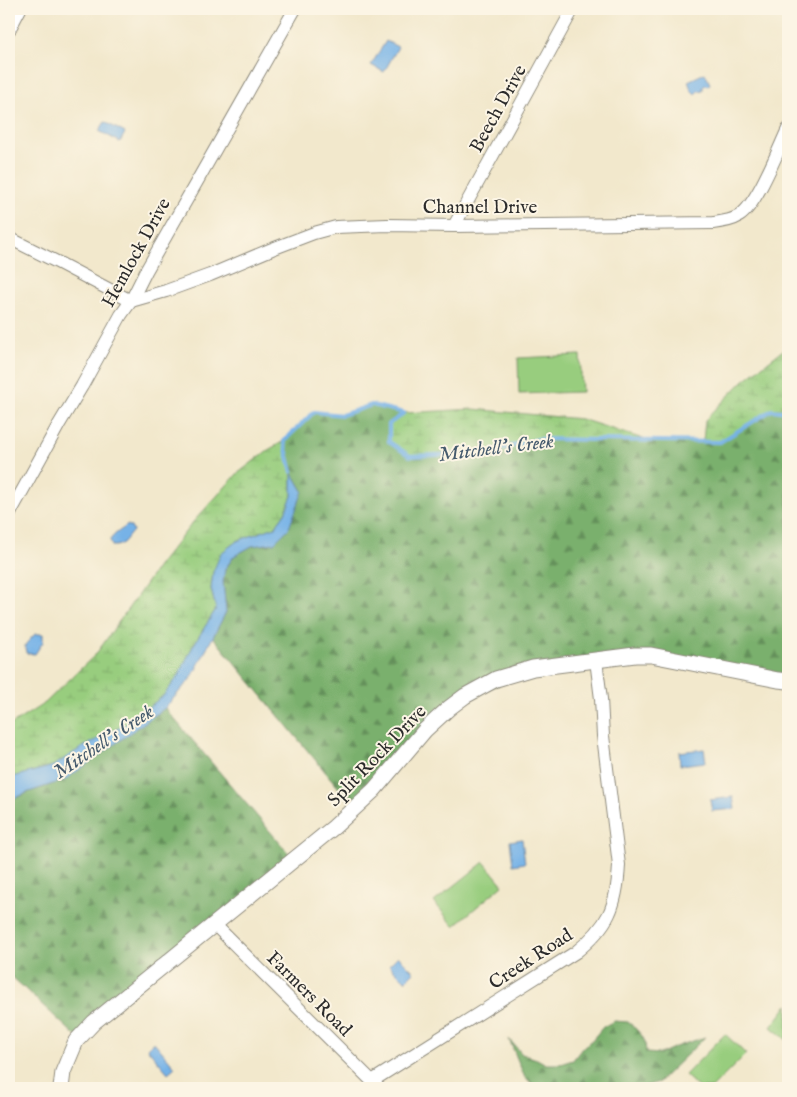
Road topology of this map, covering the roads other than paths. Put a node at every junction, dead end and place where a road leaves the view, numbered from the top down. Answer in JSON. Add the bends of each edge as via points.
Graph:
{"nodes":[{"id":1,"x":20,"y":9,"type":"edge"},
{"id":2,"x":295,"y":9,"type":"edge"},
{"id":3,"x":573,"y":9,"type":"edge"},
{"id":4,"x":9,"y":30,"type":"edge"},
{"id":5,"x":788,"y":129,"type":"edge"},
{"id":6,"x":454,"y":226,"type":"junction"},
{"id":7,"x":9,"y":238,"type":"edge"},
{"id":8,"x":131,"y":301,"type":"junction"},
{"id":9,"x":9,"y":515,"type":"edge"},
{"id":10,"x":596,"y":660,"type":"junction"},
{"id":11,"x":788,"y":681,"type":"edge"},
{"id":12,"x":215,"y":925,"type":"junction"},
{"id":13,"x":375,"y":1085,"type":"edge"},
{"id":14,"x":60,"y":1088,"type":"edge"}],
"edges":[{"from":1,"to":4,"type":"street"},
{"from":2,"to":8,"type":"street","name":"Hemlock Drive"},
{"from":3,"to":6,"type":"street","name":"Beech Drive"},
{"from":5,"to":6,"type":"street","name":"Channel Drive","via":[[754,201],[740,216],[724,222]]},
{"from":6,"to":8,"type":"street","name":"Channel Drive","via":[[336,227]]},
{"from":7,"to":8,"type":"street"},
{"from":8,"to":9,"type":"street","name":"Hemlock Drive","via":[[120,315]]},
{"from":10,"to":11,"type":"street","name":"Split Rock Drive","via":[[651,655]]},
{"from":10,"to":12,"type":"street","name":"Split Rock Drive","via":[[533,668],[496,679],[465,696],[425,730],[354,809]]},
{"from":10,"to":13,"type":"street","name":"Creek Road","via":[[619,865],[618,886],[609,914],[591,939],[576,952]]},
{"from":12,"to":13,"type":"street","name":"Farmers Road"},
{"from":12,"to":14,"type":"street","name":"Split Rock Drive","via":[[102,1016],[76,1041]]}]}
